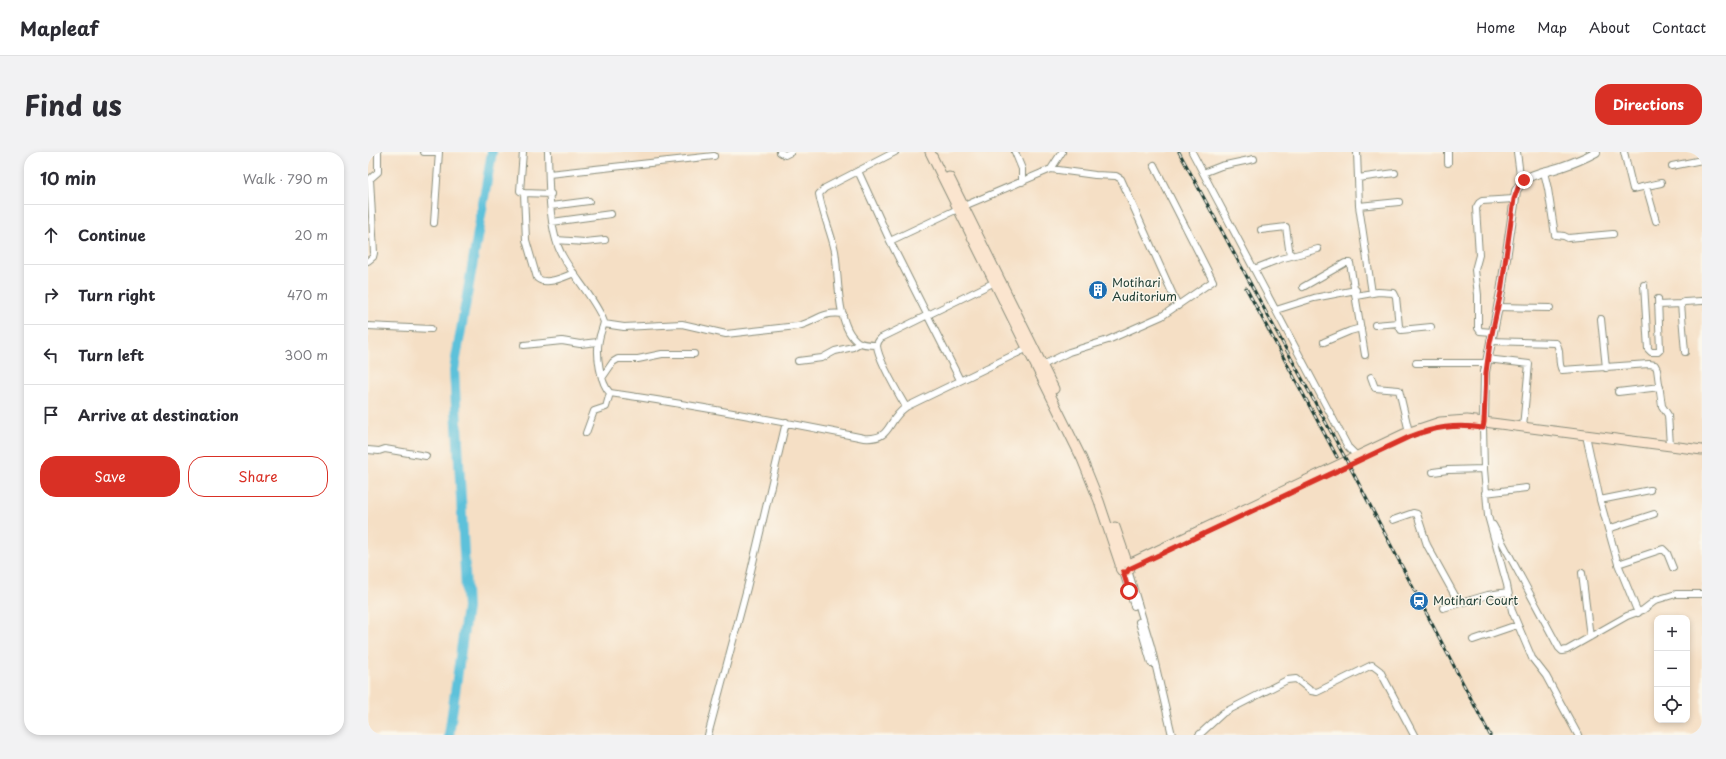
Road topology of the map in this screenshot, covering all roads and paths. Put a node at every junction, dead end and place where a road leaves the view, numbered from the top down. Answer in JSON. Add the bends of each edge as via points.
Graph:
{"nodes":[{"id":1,"x":378,"y":152,"type":"edge"},
{"id":2,"x":424,"y":152,"type":"edge"},
{"id":3,"x":439,"y":152,"type":"edge"},
{"id":4,"x":523,"y":152,"type":"edge"},
{"id":5,"x":548,"y":152,"type":"edge"},
{"id":6,"x":780,"y":152,"type":"edge"},
{"id":7,"x":791,"y":152,"type":"edge"},
{"id":8,"x":895,"y":152,"type":"edge"},
{"id":9,"x":930,"y":152,"type":"edge"},
{"id":10,"x":937,"y":152,"type":"edge"},
{"id":11,"x":1015,"y":152,"type":"edge"},
{"id":12,"x":1062,"y":152,"type":"edge"},
{"id":13,"x":1192,"y":152,"type":"edge"},
{"id":14,"x":1357,"y":152,"type":"edge"},
{"id":15,"x":1448,"y":152,"type":"edge"},
{"id":16,"x":1517,"y":152,"type":"edge"},
{"id":17,"x":1596,"y":152,"type":"edge"},
{"id":18,"x":1624,"y":152,"type":"edge"},
{"id":19,"x":714,"y":156,"type":"dead end"},
{"id":20,"x":1254,"y":160,"type":"dead end"},
{"id":21,"x":1702,"y":160,"type":"edge"},
{"id":22,"x":1448,"y":163,"type":"dead end"},
{"id":23,"x":1154,"y":165,"type":"dead end"},
{"id":24,"x":1672,"y":166,"type":"dead end"},
{"id":25,"x":1051,"y":169,"type":"junction"},
{"id":26,"x":858,"y":171,"type":"junction"},
{"id":27,"x":1544,"y":172,"type":"junction"},
{"id":28,"x":1203,"y":173,"type":"junction"},
{"id":29,"x":1395,"y":173,"type":"dead end"},
{"id":30,"x":549,"y":174,"type":"junction"},
{"id":31,"x":1358,"y":178,"type":"junction"},
{"id":32,"x":1524,"y":180,"type":"junction"},
{"id":33,"x":1022,"y":182,"type":"junction"},
{"id":34,"x":1661,"y":183,"type":"dead end"},
{"id":35,"x":1646,"y":186,"type":"junction"},
{"id":36,"x":524,"y":193,"type":"junction"},
{"id":37,"x":550,"y":194,"type":"junction"},
{"id":38,"x":1514,"y":199,"type":"junction"},
{"id":39,"x":589,"y":201,"type":"dead end"},
{"id":40,"x":1399,"y":202,"type":"dead end"},
{"id":41,"x":551,"y":206,"type":"junction"},
{"id":42,"x":1359,"y":206,"type":"junction"},
{"id":43,"x":961,"y":208,"type":"junction"},
{"id":44,"x":611,"y":214,"type":"dead end"},
{"id":45,"x":1656,"y":221,"type":"dead end"},
{"id":46,"x":552,"y":222,"type":"junction"},
{"id":47,"x":434,"y":223,"type":"dead end"},
{"id":48,"x":1261,"y":230,"type":"dead end"},
{"id":49,"x":1613,"y":234,"type":"dead end"},
{"id":50,"x":556,"y":240,"type":"junction"},
{"id":51,"x":605,"y":240,"type":"dead end"},
{"id":52,"x":890,"y":241,"type":"junction"},
{"id":53,"x":1318,"y":249,"type":"dead end"},
{"id":54,"x":1290,"y":256,"type":"junction"},
{"id":55,"x":368,"y":261,"type":"edge"},
{"id":56,"x":1254,"y":270,"type":"junction"},
{"id":57,"x":574,"y":273,"type":"junction"},
{"id":58,"x":997,"y":281,"type":"junction"},
{"id":59,"x":1644,"y":285,"type":"dead end"},
{"id":60,"x":1303,"y":287,"type":"dead end"},
{"id":61,"x":1356,"y":293,"type":"junction"},
{"id":62,"x":1372,"y":293,"type":"junction"},
{"id":63,"x":1702,"y":301,"type":"edge"},
{"id":64,"x":1681,"y":304,"type":"junction"},
{"id":65,"x":1178,"y":306,"type":"junction"},
{"id":66,"x":1498,"y":307,"type":"junction"},
{"id":67,"x":1550,"y":308,"type":"dead end"},
{"id":68,"x":1276,"y":310,"type":"junction"},
{"id":69,"x":843,"y":314,"type":"junction"},
{"id":70,"x":927,"y":314,"type":"junction"},
{"id":71,"x":1601,"y":319,"type":"dead end"},
{"id":72,"x":1398,"y":323,"type":"junction"},
{"id":73,"x":604,"y":324,"type":"junction"},
{"id":74,"x":1375,"y":325,"type":"dead end"},
{"id":75,"x":368,"y":326,"type":"edge"},
{"id":76,"x":1431,"y":327,"type":"dead end"},
{"id":77,"x":1361,"y":328,"type":"junction"},
{"id":78,"x":431,"y":329,"type":"dead end"},
{"id":79,"x":1492,"y":332,"type":"junction"},
{"id":80,"x":1490,"y":341,"type":"junction"},
{"id":81,"x":598,"y":342,"type":"junction"},
{"id":82,"x":1324,"y":342,"type":"dead end"},
{"id":83,"x":860,"y":343,"type":"junction"},
{"id":84,"x":524,"y":345,"type":"dead end"},
{"id":85,"x":877,"y":345,"type":"junction"},
{"id":86,"x":1030,"y":347,"type":"junction"},
{"id":87,"x":1656,"y":352,"type":"junction"},
{"id":88,"x":1685,"y":352,"type":"dead end"},
{"id":89,"x":694,"y":354,"type":"dead end"},
{"id":90,"x":1365,"y":354,"type":"dead end"},
{"id":91,"x":798,"y":361,"type":"dead end"},
{"id":92,"x":1487,"y":361,"type":"junction"},
{"id":93,"x":1416,"y":363,"type":"dead end"},
{"id":94,"x":1043,"y":365,"type":"junction"},
{"id":95,"x":1656,"y":366,"type":"junction"},
{"id":96,"x":1606,"y":368,"type":"junction"},
{"id":97,"x":1371,"y":377,"type":"dead end"},
{"id":98,"x":602,"y":378,"type":"junction"},
{"id":99,"x":960,"y":380,"type":"junction"},
{"id":100,"x":1660,"y":387,"type":"junction"},
{"id":101,"x":1618,"y":392,"type":"dead end"},
{"id":102,"x":610,"y":393,"type":"junction"},
{"id":103,"x":906,"y":407,"type":"junction"},
{"id":104,"x":786,"y":422,"type":"junction"},
{"id":105,"x":1484,"y":425,"type":"junction"},
{"id":106,"x":1523,"y":427,"type":"junction"},
{"id":107,"x":1409,"y":432,"type":"junction"},
{"id":108,"x":586,"y":433,"type":"dead end"},
{"id":109,"x":1587,"y":440,"type":"junction"},
{"id":110,"x":1670,"y":445,"type":"junction"},
{"id":111,"x":368,"y":450,"type":"edge"},
{"id":112,"x":1702,"y":450,"type":"edge"},
{"id":113,"x":1702,"y":455,"type":"edge"},
{"id":114,"x":426,"y":456,"type":"dead end"},
{"id":115,"x":1357,"y":456,"type":"junction"},
{"id":116,"x":1484,"y":469,"type":"junction"},
{"id":117,"x":1433,"y":472,"type":"dead end"},
{"id":118,"x":1526,"y":488,"type":"dead end"},
{"id":119,"x":1650,"y":490,"type":"dead end"},
{"id":120,"x":1485,"y":493,"type":"junction"},
{"id":121,"x":1600,"y":500,"type":"junction"},
{"id":122,"x":1654,"y":514,"type":"dead end"},
{"id":123,"x":1488,"y":516,"type":"junction"},
{"id":124,"x":1393,"y":520,"type":"dead end"},
{"id":125,"x":1608,"y":529,"type":"junction"},
{"id":126,"x":1618,"y":564,"type":"junction"},
{"id":127,"x":1126,"y":567,"type":"junction"},
{"id":128,"x":1673,"y":568,"type":"dead end"},
{"id":129,"x":1582,"y":573,"type":"dead end"},
{"id":130,"x":1508,"y":592,"type":"junction"},
{"id":131,"x":1702,"y":594,"type":"edge"},
{"id":132,"x":1458,"y":603,"type":"junction"},
{"id":133,"x":1443,"y":608,"type":"dead end"},
{"id":134,"x":1638,"y":612,"type":"junction"},
{"id":135,"x":1517,"y":625,"type":"junction"},
{"id":136,"x":1590,"y":637,"type":"junction"},
{"id":137,"x":1473,"y":640,"type":"dead end"},
{"id":138,"x":708,"y":735,"type":"edge"},
{"id":139,"x":1167,"y":735,"type":"edge"},
{"id":140,"x":1172,"y":735,"type":"edge"},
{"id":141,"x":1199,"y":735,"type":"edge"},
{"id":142,"x":1414,"y":735,"type":"edge"},
{"id":143,"x":1578,"y":735,"type":"edge"}],
"edges":[{"from":1,"to":55,"type":"street","via":[[378,172],[370,179],[374,253]]},
{"from":2,"to":3,"type":"street"},
{"from":3,"to":47,"type":"street"},
{"from":4,"to":36,"type":"street","via":[[519,188]]},
{"from":5,"to":30,"type":"street"},
{"from":6,"to":7,"type":"street"},
{"from":8,"to":26,"type":"street"},
{"from":9,"to":43,"type":"main road"},
{"from":10,"to":43,"type":"main road"},
{"from":11,"to":33,"type":"street","via":[[1022,169]]},
{"from":12,"to":25,"type":"street"},
{"from":13,"to":28,"type":"street"},
{"from":14,"to":31,"type":"street"},
{"from":15,"to":22,"type":"street"},
{"from":16,"to":32,"type":"street","via":[[1520,175]]},
{"from":17,"to":27,"type":"street"},
{"from":18,"to":35,"type":"street","via":[[1632,188]]},
{"from":19,"to":30,"type":"street"},
{"from":20,"to":28,"type":"street","via":[[1221,166]]},
{"from":21,"to":24,"type":"street"},
{"from":23,"to":65,"type":"street","via":[[1213,280]]},
{"from":25,"to":33,"type":"street"},
{"from":25,"to":65,"type":"street","via":[[1120,178]]},
{"from":26,"to":52,"type":"street"},
{"from":26,"to":69,"type":"street","via":[[825,188],[819,194],[835,253]]},
{"from":27,"to":32,"type":"street"},
{"from":27,"to":49,"type":"street","via":[[1555,235],[1568,238]]},
{"from":28,"to":56,"type":"street"},
{"from":29,"to":31,"type":"street"},
{"from":30,"to":37,"type":"street"},
{"from":31,"to":42,"type":"street"},
{"from":32,"to":38,"type":"street","via":[[1519,185]]},
{"from":33,"to":43,"type":"street"},
{"from":34,"to":35,"type":"street"},
{"from":35,"to":45,"type":"street"},
{"from":36,"to":37,"type":"street"},
{"from":36,"to":57,"type":"street","via":[[526,240],[537,278],[544,281]]},
{"from":37,"to":41,"type":"street"},
{"from":38,"to":66,"type":"street"},
{"from":38,"to":79,"type":"street","via":[[1482,201],[1476,208],[1479,255],[1475,270],[1478,328],[1480,331]]},
{"from":39,"to":41,"type":"street"},
{"from":40,"to":42,"type":"street"},
{"from":41,"to":46,"type":"street"},
{"from":42,"to":62,"type":"street"},
{"from":43,"to":52,"type":"street"},
{"from":43,"to":58,"type":"main road"},
{"from":44,"to":46,"type":"street"},
{"from":46,"to":50,"type":"street"},
{"from":48,"to":54,"type":"street","via":[[1286,227]]},
{"from":50,"to":51,"type":"street"},
{"from":50,"to":57,"type":"street"},
{"from":52,"to":70,"type":"street"},
{"from":53,"to":54,"type":"street"},
{"from":54,"to":56,"type":"street"},
{"from":56,"to":68,"type":"street"},
{"from":57,"to":73,"type":"street"},
{"from":58,"to":70,"type":"street"},
{"from":58,"to":86,"type":"main road"},
{"from":59,"to":87,"type":"street","via":[[1648,349],[1649,352]]},
{"from":60,"to":61,"type":"street","via":[[1348,262]]},
{"from":61,"to":62,"type":"street"},
{"from":61,"to":68,"type":"street","via":[[1319,297]]},
{"from":61,"to":77,"type":"street"},
{"from":62,"to":72,"type":"street","via":[[1395,294]]},
{"from":63,"to":64,"type":"street"},
{"from":64,"to":87,"type":"street","via":[[1658,302],[1660,351]]},
{"from":64,"to":88,"type":"street"},
{"from":65,"to":94,"type":"street","via":[[1143,325],[1108,340],[1069,352]]},
{"from":66,"to":67,"type":"street"},
{"from":66,"to":79,"type":"street"},
{"from":68,"to":115,"type":"street","via":[[1348,448]]},
{"from":69,"to":73,"type":"street","via":[[827,313],[797,326],[726,334],[682,324],[624,327]]},
{"from":69,"to":83,"type":"street","via":[[849,330]]},
{"from":70,"to":85,"type":"street","via":[[881,338]]},
{"from":70,"to":99,"type":"street"},
{"from":71,"to":96,"type":"street"},
{"from":72,"to":74,"type":"street"},
{"from":72,"to":76,"type":"street","via":[[1402,330]]},
{"from":73,"to":81,"type":"street"},
{"from":75,"to":78,"type":"street"},
{"from":77,"to":82,"type":"street"},
{"from":77,"to":90,"type":"street"},
{"from":79,"to":80,"type":"street"},
{"from":80,"to":92,"type":"street"},
{"from":80,"to":96,"type":"street","via":[[1556,344],[1559,348],[1562,370]]},
{"from":81,"to":84,"type":"street","via":[[580,344],[562,341]]},
{"from":81,"to":98,"type":"street"},
{"from":83,"to":85,"type":"street"},
{"from":83,"to":91,"type":"street","via":[[835,350],[822,358]]},
{"from":85,"to":103,"type":"street","via":[[879,355]]},
{"from":86,"to":94,"type":"main road"},
{"from":86,"to":99,"type":"street"},
{"from":86,"to":127,"type":"main road","via":[[1082,459]]},
{"from":87,"to":95,"type":"street"},
{"from":89,"to":98,"type":"street","via":[[662,354],[638,359],[618,359]]},
{"from":92,"to":93,"type":"street"},
{"from":92,"to":105,"type":"street"},
{"from":92,"to":106,"type":"street","via":[[1527,362],[1530,365]]},
{"from":94,"to":127,"type":"main road","via":[[1101,489]]},
{"from":95,"to":96,"type":"street","via":[[1650,364]]},
{"from":95,"to":100,"type":"street"},
{"from":97,"to":107,"type":"street","via":[[1375,388],[1399,390]]},
{"from":98,"to":102,"type":"street"},
{"from":99,"to":103,"type":"street"},
{"from":100,"to":101,"type":"street"},
{"from":100,"to":110,"type":"street","via":[[1662,406],[1668,415]]},
{"from":102,"to":104,"type":"street"},
{"from":102,"to":108,"type":"street","via":[[606,407],[594,411]]},
{"from":103,"to":104,"type":"street","via":[[896,415],[885,433],[876,438],[864,438]]},
{"from":104,"to":138,"type":"street"},
{"from":105,"to":106,"type":"main road"},
{"from":105,"to":107,"type":"main road","via":[[1467,420],[1440,422]]},
{"from":105,"to":109,"type":"main road"},
{"from":105,"to":116,"type":"street"},
{"from":105,"to":127,"type":"main road","via":[[1438,427],[1409,437]]},
{"from":106,"to":110,"type":"main road"},
{"from":107,"to":115,"type":"main road"},
{"from":109,"to":113,"type":"main road"},
{"from":109,"to":121,"type":"street"},
{"from":110,"to":112,"type":"main road"},
{"from":111,"to":114,"type":"street","via":[[384,449]]},
{"from":115,"to":127,"type":"main road"},
{"from":116,"to":117,"type":"street"},
{"from":116,"to":120,"type":"street"},
{"from":118,"to":120,"type":"street"},
{"from":119,"to":121,"type":"street"},
{"from":120,"to":123,"type":"street"},
{"from":121,"to":125,"type":"street"},
{"from":122,"to":125,"type":"street"},
{"from":123,"to":130,"type":"street"},
{"from":123,"to":136,"type":"street","via":[[1560,650],[1566,650]]},
{"from":124,"to":132,"type":"street","via":[[1417,514],[1427,545]]},
{"from":125,"to":126,"type":"street"},
{"from":126,"to":128,"type":"street","via":[[1664,550]]},
{"from":126,"to":134,"type":"street"},
{"from":127,"to":139,"type":"street"},
{"from":127,"to":140,"type":"street","via":[[1151,646]]},
{"from":129,"to":136,"type":"street"},
{"from":130,"to":132,"type":"street"},
{"from":130,"to":135,"type":"street"},
{"from":131,"to":134,"type":"street","via":[[1673,595],[1656,600]]},
{"from":132,"to":133,"type":"street"},
{"from":134,"to":136,"type":"street"},
{"from":135,"to":137,"type":"street"},
{"from":135,"to":143,"type":"street","via":[[1532,658],[1546,676]]},
{"from":141,"to":142,"type":"street","via":[[1223,713],[1287,680],[1296,679],[1311,691],[1317,692],[1372,665],[1380,671]]}]}
